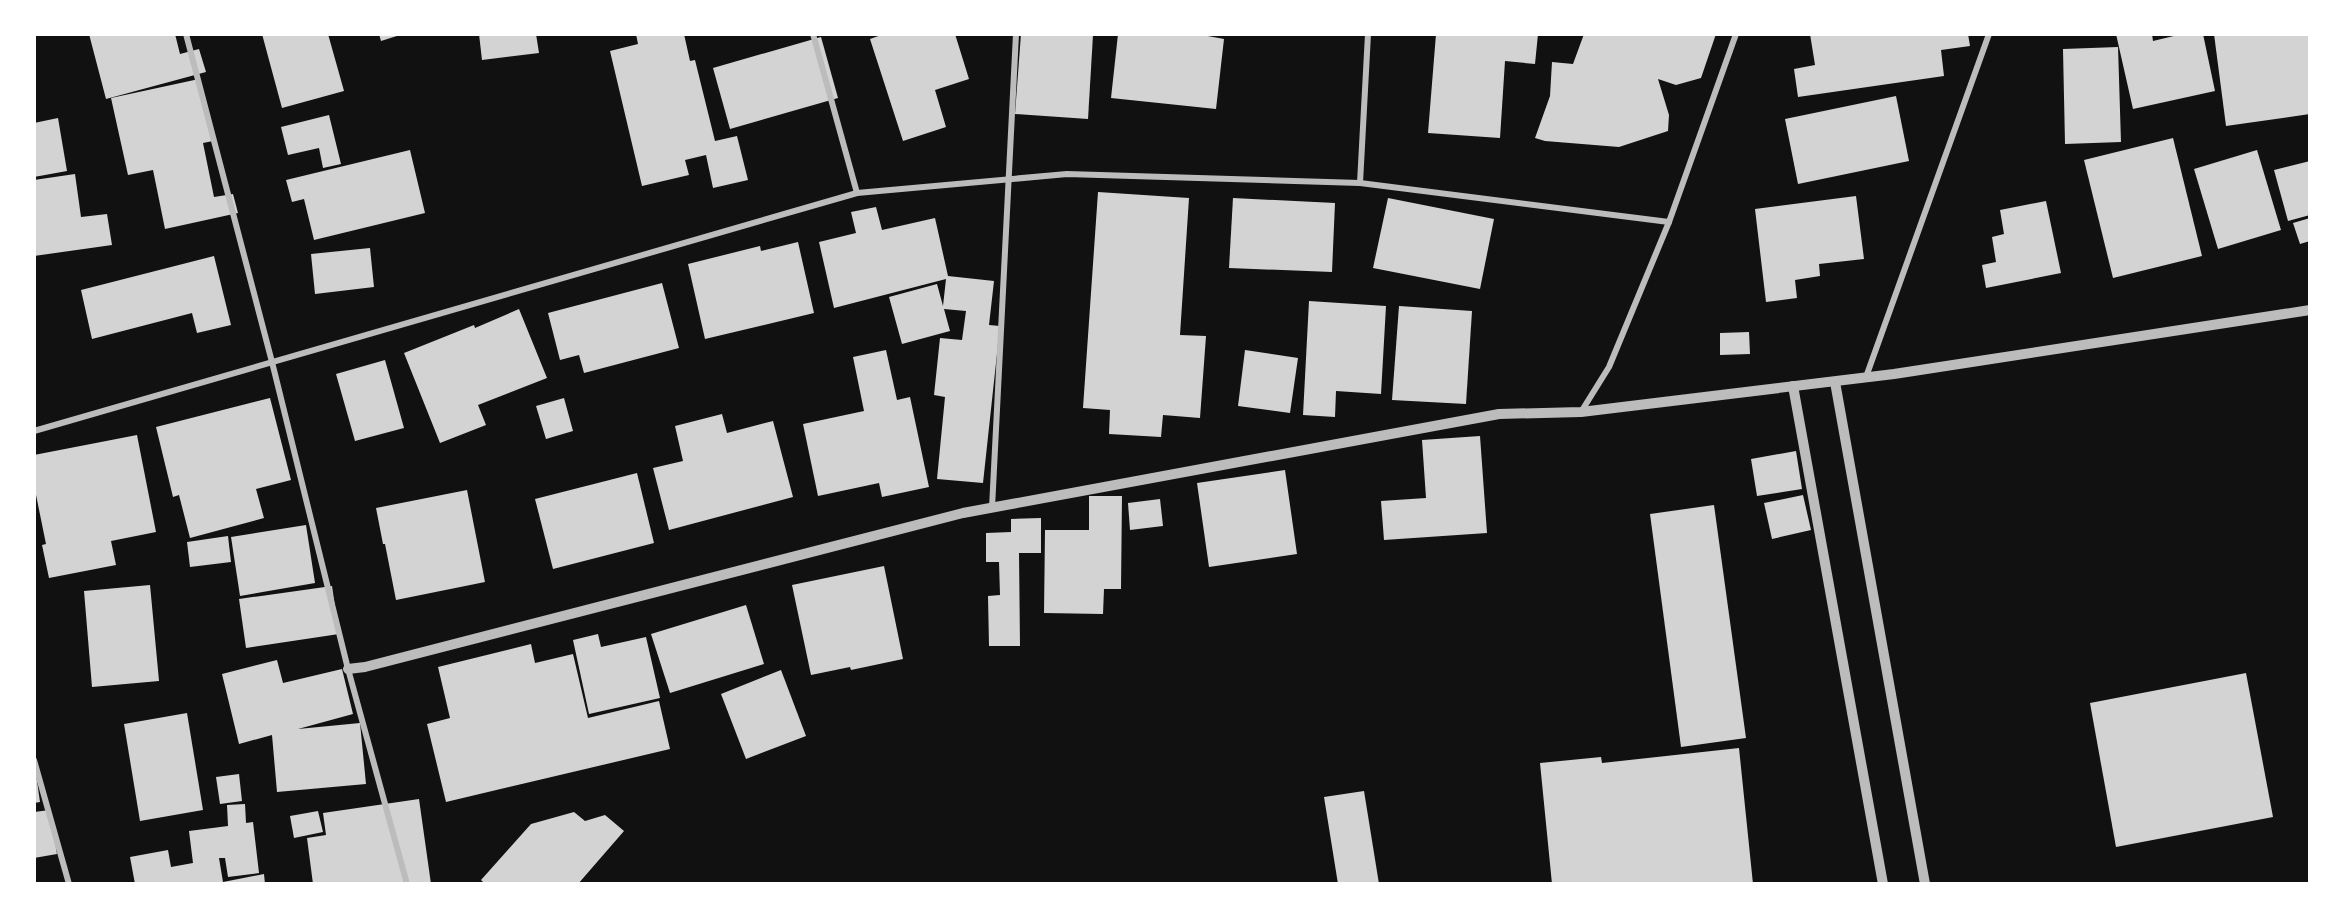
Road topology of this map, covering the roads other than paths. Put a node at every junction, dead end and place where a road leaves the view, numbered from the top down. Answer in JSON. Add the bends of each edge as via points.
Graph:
{"nodes":[{"id":1,"x":186,"y":34,"type":"edge"},
{"id":2,"x":813,"y":34,"type":"edge"},
{"id":3,"x":1016,"y":34,"type":"edge"},
{"id":4,"x":1368,"y":34,"type":"edge"},
{"id":5,"x":1736,"y":34,"type":"edge"},
{"id":6,"x":1989,"y":34,"type":"edge"},
{"id":7,"x":1009,"y":180,"type":"junction"},
{"id":8,"x":1360,"y":183,"type":"junction"},
{"id":9,"x":857,"y":194,"type":"junction"},
{"id":10,"x":1669,"y":222,"type":"junction"},
{"id":11,"x":2310,"y":310,"type":"edge"},
{"id":12,"x":272,"y":362,"type":"junction"},
{"id":13,"x":1866,"y":377,"type":"junction"},
{"id":14,"x":1835,"y":382,"type":"junction"},
{"id":15,"x":1793,"y":386,"type":"junction"},
{"id":16,"x":1581,"y":412,"type":"junction"},
{"id":17,"x":34,"y":431,"type":"edge"},
{"id":18,"x":992,"y":508,"type":"junction"},
{"id":19,"x":348,"y":669,"type":"junction"},
{"id":20,"x":34,"y":759,"type":"edge"},
{"id":21,"x":69,"y":884,"type":"edge"},
{"id":22,"x":407,"y":884,"type":"edge"},
{"id":23,"x":1883,"y":884,"type":"edge"},
{"id":24,"x":1924,"y":884,"type":"edge"}],
"edges":[{"from":1,"to":12,"type":"street"},
{"from":2,"to":9,"type":"street"},
{"from":3,"to":7,"type":"street"},
{"from":4,"to":8,"type":"street"},
{"from":5,"to":10,"type":"street"},
{"from":6,"to":13,"type":"street"},
{"from":7,"to":8,"type":"street","via":[[1067,174]]},
{"from":7,"to":9,"type":"street"},
{"from":7,"to":18,"type":"street"},
{"from":8,"to":10,"type":"street"},
{"from":9,"to":12,"type":"street"},
{"from":10,"to":16,"type":"street","via":[[1609,367]]},
{"from":11,"to":13,"type":"street"},
{"from":12,"to":17,"type":"street"},
{"from":12,"to":19,"type":"street"},
{"from":13,"to":14,"type":"street"},
{"from":14,"to":15,"type":"street"},
{"from":14,"to":24,"type":"street"},
{"from":15,"to":16,"type":"street"},
{"from":15,"to":23,"type":"street"},
{"from":16,"to":18,"type":"street","via":[[1499,414]]},
{"from":18,"to":19,"type":"street"},
{"from":19,"to":22,"type":"street"},
{"from":20,"to":21,"type":"street"}]}
